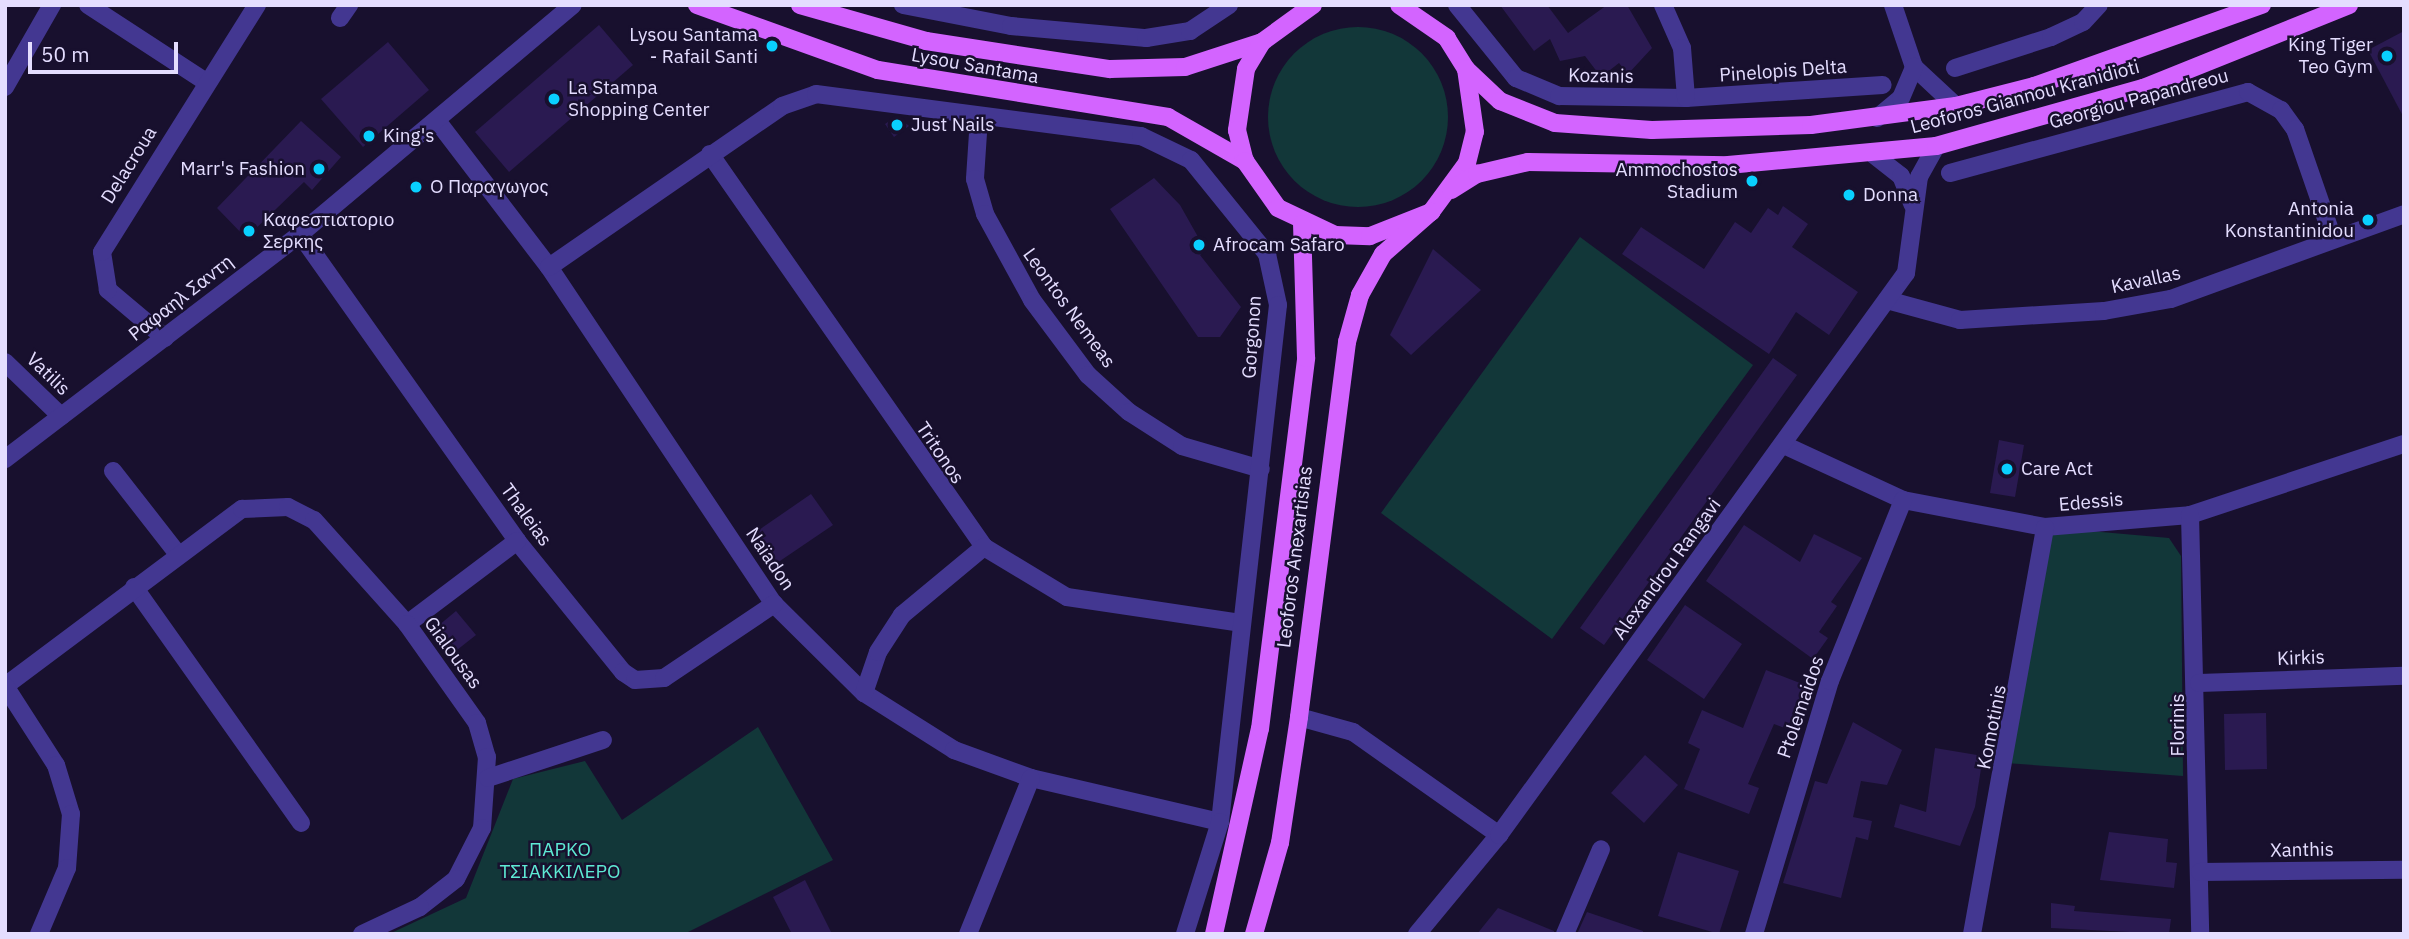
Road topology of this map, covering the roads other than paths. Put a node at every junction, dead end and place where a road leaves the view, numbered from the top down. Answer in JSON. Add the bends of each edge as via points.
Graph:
{"nodes":[{"id":1,"x":52,"y":5,"type":"edge"},
{"id":2,"x":88,"y":5,"type":"edge"},
{"id":3,"x":257,"y":5,"type":"edge"},
{"id":4,"x":573,"y":5,"type":"edge"},
{"id":5,"x":697,"y":5,"type":"edge"},
{"id":6,"x":800,"y":5,"type":"edge"},
{"id":7,"x":903,"y":5,"type":"edge"},
{"id":8,"x":1229,"y":5,"type":"edge"},
{"id":9,"x":1313,"y":5,"type":"edge"},
{"id":10,"x":1399,"y":5,"type":"edge"},
{"id":11,"x":1457,"y":5,"type":"edge"},
{"id":12,"x":1663,"y":5,"type":"edge"},
{"id":13,"x":1893,"y":5,"type":"edge"},
{"id":14,"x":2099,"y":5,"type":"edge"},
{"id":15,"x":2262,"y":5,"type":"edge"},
{"id":16,"x":2348,"y":5,"type":"edge"},
{"id":17,"x":950,"y":10,"type":"edge"},
{"id":18,"x":1296,"y":10,"type":"edge"},
{"id":19,"x":1417,"y":10,"type":"edge"},
{"id":20,"x":1262,"y":42,"type":"junction"},
{"id":21,"x":1914,"y":67,"type":"junction"},
{"id":22,"x":1955,"y":68,"type":"dead end"},
{"id":23,"x":1466,"y":69,"type":"junction"},
{"id":24,"x":206,"y":82,"type":"junction"},
{"id":25,"x":1883,"y":85,"type":"dead end"},
{"id":26,"x":5,"y":87,"type":"edge"},
{"id":27,"x":1686,"y":98,"type":"junction"},
{"id":28,"x":1956,"y":106,"type":"junction"},
{"id":29,"x":979,"y":118,"type":"junction"},
{"id":30,"x":1877,"y":118,"type":"junction"},
{"id":31,"x":438,"y":122,"type":"junction"},
{"id":32,"x":1936,"y":146,"type":"junction"},
{"id":33,"x":710,"y":154,"type":"junction"},
{"id":34,"x":1874,"y":155,"type":"junction"},
{"id":35,"x":1245,"y":161,"type":"junction"},
{"id":36,"x":1950,"y":173,"type":"dead end"},
{"id":37,"x":1451,"y":190,"type":"junction"},
{"id":38,"x":1431,"y":212,"type":"junction"},
{"id":39,"x":1915,"y":212,"type":"junction"},
{"id":40,"x":2404,"y":214,"type":"edge"},
{"id":41,"x":1302,"y":224,"type":"junction"},
{"id":42,"x":299,"y":234,"type":"junction"},
{"id":43,"x":2333,"y":239,"type":"junction"},
{"id":44,"x":549,"y":268,"type":"junction"},
{"id":45,"x":1887,"y":300,"type":"junction"},
{"id":46,"x":165,"y":338,"type":"junction"},
{"id":47,"x":5,"y":362,"type":"edge"},
{"id":48,"x":61,"y":416,"type":"junction"},
{"id":49,"x":2404,"y":444,"type":"edge"},
{"id":50,"x":1784,"y":445,"type":"junction"},
{"id":51,"x":5,"y":459,"type":"edge"},
{"id":52,"x":1261,"y":469,"type":"junction"},
{"id":53,"x":113,"y":471,"type":"dead end"},
{"id":54,"x":1903,"y":500,"type":"junction"},
{"id":55,"x":2190,"y":515,"type":"junction"},
{"id":56,"x":2045,"y":527,"type":"junction"},
{"id":57,"x":517,"y":541,"type":"junction"},
{"id":58,"x":984,"y":547,"type":"junction"},
{"id":59,"x":177,"y":554,"type":"junction"},
{"id":60,"x":134,"y":587,"type":"junction"},
{"id":61,"x":774,"y":604,"type":"junction"},
{"id":62,"x":1242,"y":623,"type":"junction"},
{"id":63,"x":407,"y":624,"type":"junction"},
{"id":64,"x":2404,"y":676,"type":"edge"},
{"id":65,"x":2199,"y":683,"type":"junction"},
{"id":66,"x":5,"y":686,"type":"edge"},
{"id":67,"x":864,"y":693,"type":"junction"},
{"id":68,"x":1300,"y":717,"type":"junction"},
{"id":69,"x":603,"y":740,"type":"dead end"},
{"id":70,"x":488,"y":778,"type":"junction"},
{"id":71,"x":1031,"y":778,"type":"junction"},
{"id":72,"x":1220,"y":821,"type":"junction"},
{"id":73,"x":302,"y":823,"type":"dead end"},
{"id":74,"x":1499,"y":835,"type":"junction"},
{"id":75,"x":1601,"y":849,"type":"dead end"},
{"id":76,"x":2404,"y":870,"type":"edge"},
{"id":77,"x":2200,"y":872,"type":"junction"},
{"id":78,"x":39,"y":934,"type":"edge"},
{"id":79,"x":362,"y":934,"type":"edge"},
{"id":80,"x":968,"y":934,"type":"edge"},
{"id":81,"x":1185,"y":934,"type":"edge"},
{"id":82,"x":1214,"y":934,"type":"edge"},
{"id":83,"x":1254,"y":934,"type":"edge"},
{"id":84,"x":1417,"y":934,"type":"edge"},
{"id":85,"x":1566,"y":934,"type":"edge"},
{"id":86,"x":1754,"y":934,"type":"edge"},
{"id":87,"x":1972,"y":934,"type":"edge"},
{"id":88,"x":2200,"y":934,"type":"edge"}],
"edges":[{"from":1,"to":26,"type":"street"},
{"from":2,"to":24,"type":"street"},
{"from":3,"to":24,"type":"street","name":"Delacroua"},
{"from":4,"to":31,"type":"street","name":"Ραφαηλ Σαντη"},
{"from":5,"to":35,"type":"main road","name":"Lysou Santama","via":[[878,70],[1168,117]]},
{"from":6,"to":20,"type":"main road","name":"Lysou Santama","via":[[926,41],[1110,69],[1185,67]]},
{"from":7,"to":17,"type":"street"},
{"from":8,"to":17,"type":"street","via":[[1190,31],[1146,38]]},
{"from":9,"to":18,"type":"main road"},
{"from":10,"to":19,"type":"main road"},
{"from":11,"to":27,"type":"street","name":"Kozanis","via":[[1506,68],[1536,90],[1559,96]]},
{"from":12,"to":27,"type":"street","via":[[1682,48]]},
{"from":13,"to":21,"type":"street"},
{"from":14,"to":22,"type":"street","via":[[2051,37]]},
{"from":15,"to":28,"type":"main road","name":"Leoforos Giannou Kranidioti","via":[[2132,56]]},
{"from":16,"to":32,"type":"main road","name":"Leoforos Giannou Kranidioti","via":[[2155,84]]},
{"from":18,"to":20,"type":"main road"},
{"from":19,"to":23,"type":"main road","via":[[1447,38]]},
{"from":20,"to":35,"type":"main road","via":[[1238,99]]},
{"from":21,"to":28,"type":"street"},
{"from":21,"to":30,"type":"street","via":[[1901,98]]},
{"from":23,"to":30,"type":"main road","name":"Leoforos Giannou Kranidioti","via":[[1516,111],[1579,126],[1719,130]]},
{"from":23,"to":37,"type":"main road","via":[[1475,132]]},
{"from":24,"to":46,"type":"street","name":"Delacroua","via":[[109,235],[100,261],[114,298]]},
{"from":25,"to":27,"type":"street","name":"Pinelopis Delta"},
{"from":28,"to":30,"type":"main road","name":"Leoforos Giannou Kranidioti"},
{"from":29,"to":33,"type":"street","name":"Gorgonon","via":[[840,94],[803,96]]},
{"from":29,"to":52,"type":"street","name":"Leontos Nemeas","via":[[975,180],[985,214],[1032,300],[1088,375],[1129,412],[1182,446]]},
{"from":29,"to":52,"type":"street","name":"Gorgonon","via":[[1169,144],[1191,160],[1261,243],[1278,306]]},
{"from":31,"to":42,"type":"street","name":"Ραφαηλ Σαντη"},
{"from":31,"to":44,"type":"street","name":"Naïadon"},
{"from":32,"to":34,"type":"main road","name":"Leoforos Giannou Kranidioti"},
{"from":32,"to":39,"type":"street","name":"Alexandrou Rangavi","via":[[1919,177]]},
{"from":33,"to":44,"type":"street"},
{"from":33,"to":58,"type":"street","name":"Tritonos"},
{"from":34,"to":37,"type":"main road","name":"Leoforos Giannou Kranidioti","via":[[1728,165],[1528,162],[1477,174]]},
{"from":34,"to":39,"type":"street","name":"Alexandrou Rangavi","via":[[1901,176]]},
{"from":35,"to":41,"type":"main road","via":[[1265,194]]},
{"from":36,"to":43,"type":"street","name":"Georgiou Papandreou","via":[[2248,92],[2281,110],[2295,129]]},
{"from":37,"to":38,"type":"main road","name":"Leoforos Anexartisias"},
{"from":38,"to":41,"type":"main road","via":[[1370,236],[1335,235]]},
{"from":38,"to":68,"type":"main road","name":"Leoforos Anexartisias","via":[[1382,254],[1353,317],[1324,488]]},
{"from":39,"to":45,"type":"street","name":"Alexandrou Rangavi","via":[[1906,274]]},
{"from":40,"to":43,"type":"street","name":"Kavallas"},
{"from":41,"to":82,"type":"main road","name":"Leoforos Anexartisias","via":[[1306,358],[1260,729]]},
{"from":42,"to":46,"type":"street","name":"Ραφαηλ Σαντη"},
{"from":42,"to":57,"type":"street","name":"Thaleias"},
{"from":43,"to":45,"type":"street","name":"Kavallas","via":[[2171,299],[2052,318],[1960,320]]},
{"from":44,"to":61,"type":"street","name":"Naïadon"},
{"from":45,"to":50,"type":"street","name":"Alexandrou Rangavi"},
{"from":46,"to":48,"type":"street","name":"Ραφαηλ Σαντη"},
{"from":47,"to":48,"type":"street","name":"Vatilis"},
{"from":48,"to":51,"type":"street","name":"Ραφαηλ Σαντη"},
{"from":49,"to":55,"type":"street","name":"Edessis"},
{"from":50,"to":54,"type":"street","name":"Edessis"},
{"from":50,"to":74,"type":"street","name":"Alexandrou Rangavi"},
{"from":52,"to":62,"type":"street","name":"Gorgonon"},
{"from":53,"to":59,"type":"street"},
{"from":54,"to":56,"type":"street","name":"Edessis"},
{"from":54,"to":86,"type":"street","name":"Ptolemaidos","via":[[1830,681]]},
{"from":55,"to":56,"type":"street","name":"Edessis"},
{"from":55,"to":65,"type":"street","name":"Florinis"},
{"from":56,"to":87,"type":"street","name":"Komotinis"},
{"from":57,"to":61,"type":"street","name":"Thaleias","via":[[610,660],[635,681],[664,678]]},
{"from":57,"to":63,"type":"street"},
{"from":58,"to":62,"type":"street","name":"Tritonos","via":[[1067,597]]},
{"from":58,"to":67,"type":"street","via":[[902,615],[878,652]]},
{"from":59,"to":60,"type":"street","name":"Gialousas"},
{"from":59,"to":63,"type":"street","name":"Gialousas","via":[[242,509],[288,507],[314,520]]},
{"from":60,"to":66,"type":"street","name":"Gialousas"},
{"from":60,"to":73,"type":"street"},
{"from":61,"to":67,"type":"street","name":"Naïadon"},
{"from":62,"to":72,"type":"street","name":"Gorgonon"},
{"from":63,"to":70,"type":"street","name":"Gialousas","via":[[477,723]]},
{"from":64,"to":65,"type":"street","name":"Kirkis"},
{"from":65,"to":77,"type":"street","name":"Florinis"},
{"from":66,"to":78,"type":"street","via":[[56,765],[71,814],[67,868]]},
{"from":67,"to":71,"type":"street","name":"Naïadon","via":[[954,750]]},
{"from":68,"to":74,"type":"street","via":[[1353,732]]},
{"from":68,"to":83,"type":"main road","name":"Leoforos Anexartisias","via":[[1280,843]]},
{"from":69,"to":70,"type":"street"},
{"from":70,"to":79,"type":"street","name":"Gialousas","via":[[482,828],[456,879],[420,907]]},
{"from":71,"to":72,"type":"street","name":"Naïadon"},
{"from":71,"to":80,"type":"street"},
{"from":72,"to":81,"type":"street","name":"Gorgonon"},
{"from":74,"to":84,"type":"street","name":"Alexandrou Rangavi"},
{"from":75,"to":85,"type":"street"},
{"from":76,"to":77,"type":"street","name":"Xanthis"},
{"from":77,"to":88,"type":"street","name":"Florinis"}]}
